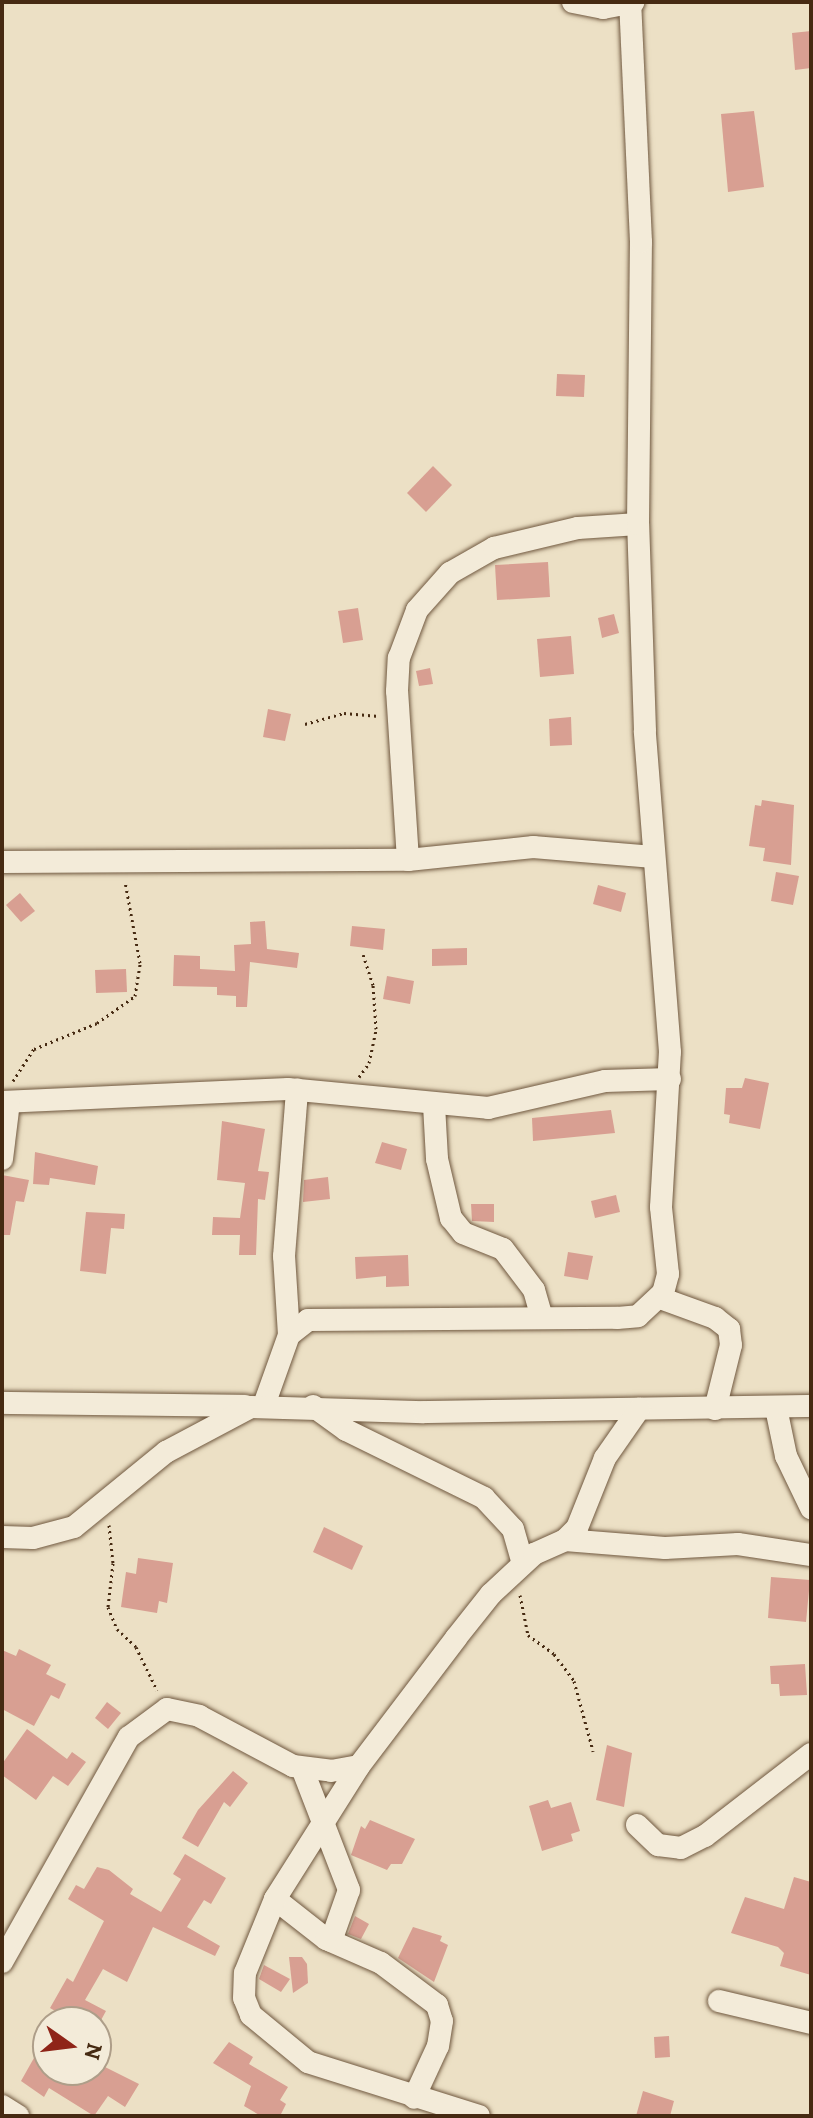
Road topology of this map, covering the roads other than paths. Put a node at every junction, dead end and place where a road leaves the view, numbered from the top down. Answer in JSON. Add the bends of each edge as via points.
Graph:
{"nodes":[{"id":1,"x":573,"y":2,"type":"edge"},
{"id":2,"x":631,"y":3,"type":"edge"},
{"id":3,"x":638,"y":524,"type":"junction"},
{"id":4,"x":654,"y":857,"type":"junction"},
{"id":5,"x":408,"y":860,"type":"junction"},
{"id":6,"x":2,"y":862,"type":"edge"},
{"id":7,"x":670,"y":1079,"type":"junction"},
{"id":8,"x":297,"y":1090,"type":"junction"},
{"id":9,"x":6,"y":1102,"type":"edge"},
{"id":10,"x":434,"y":1105,"type":"junction"},
{"id":11,"x":2,"y":1159,"type":"edge"},
{"id":12,"x":660,"y":1298,"type":"junction"},
{"id":13,"x":542,"y":1318,"type":"junction"},
{"id":14,"x":289,"y":1335,"type":"junction"},
{"id":15,"x":2,"y":1403,"type":"edge"},
{"id":16,"x":312,"y":1405,"type":"junction"},
{"id":17,"x":258,"y":1406,"type":"junction"},
{"id":18,"x":811,"y":1406,"type":"edge"},
{"id":19,"x":776,"y":1408,"type":"junction"},
{"id":20,"x":639,"y":1409,"type":"junction"},
{"id":21,"x":715,"y":1409,"type":"junction"},
{"id":22,"x":811,"y":1508,"type":"edge"},
{"id":23,"x":2,"y":1537,"type":"edge"},
{"id":24,"x":565,"y":1540,"type":"junction"},
{"id":25,"x":811,"y":1555,"type":"edge"},
{"id":26,"x":517,"y":1568,"type":"junction"},
{"id":27,"x":811,"y":1754,"type":"edge"},
{"id":28,"x":359,"y":1766,"type":"junction"},
{"id":29,"x":302,"y":1768,"type":"junction"},
{"id":30,"x":637,"y":1825,"type":"dead end"},
{"id":31,"x":323,"y":1826,"type":"junction"},
{"id":32,"x":275,"y":1899,"type":"junction"},
{"id":33,"x":331,"y":1941,"type":"junction"},
{"id":34,"x":2,"y":1962,"type":"edge"},
{"id":35,"x":719,"y":2001,"type":"dead end"},
{"id":36,"x":811,"y":2023,"type":"edge"},
{"id":37,"x":414,"y":2098,"type":"junction"},
{"id":38,"x":2,"y":2106,"type":"edge"},
{"id":39,"x":18,"y":2116,"type":"edge"},
{"id":40,"x":479,"y":2116,"type":"edge"}],
"edges":[{"from":1,"to":2,"type":"street","via":[[603,8]]},
{"from":2,"to":3,"type":"street","via":[[641,242]]},
{"from":3,"to":4,"type":"street"},
{"from":3,"to":5,"type":"street","via":[[537,536],[494,548],[450,573],[417,610],[399,658]]},
{"from":4,"to":5,"type":"street","via":[[533,847]]},
{"from":4,"to":7,"type":"street"},
{"from":5,"to":6,"type":"street"},
{"from":7,"to":10,"type":"street","via":[[605,1081],[488,1108]]},
{"from":7,"to":12,"type":"street","via":[[661,1207],[668,1274]]},
{"from":8,"to":9,"type":"street"},
{"from":8,"to":10,"type":"street"},
{"from":8,"to":14,"type":"street","via":[[284,1256]]},
{"from":9,"to":11,"type":"street"},
{"from":10,"to":13,"type":"street","via":[[437,1159],[451,1218],[463,1233],[503,1249],[534,1290]]},
{"from":12,"to":13,"type":"street","via":[[638,1316]]},
{"from":12,"to":21,"type":"street","via":[[715,1318],[729,1329],[731,1345]]},
{"from":13,"to":14,"type":"street","via":[[308,1320]]},
{"from":14,"to":17,"type":"street"},
{"from":15,"to":17,"type":"street"},
{"from":16,"to":17,"type":"street"},
{"from":16,"to":20,"type":"street","via":[[424,1412]]},
{"from":16,"to":26,"type":"street","via":[[346,1430],[484,1498],[513,1529]]},
{"from":17,"to":23,"type":"street","via":[[166,1452],[106,1503],[57,1534]]},
{"from":18,"to":19,"type":"street"},
{"from":19,"to":21,"type":"street"},
{"from":19,"to":22,"type":"street","via":[[786,1456]]},
{"from":20,"to":21,"type":"street"},
{"from":20,"to":24,"type":"street","via":[[605,1458],[577,1528]]},
{"from":24,"to":25,"type":"street","via":[[665,1548],[738,1544]]},
{"from":24,"to":26,"type":"street"},
{"from":26,"to":28,"type":"street"},
{"from":27,"to":30,"type":"street","via":[[705,1836],[681,1848],[658,1845]]},
{"from":28,"to":29,"type":"street","via":[[331,1771]]},
{"from":28,"to":31,"type":"street"},
{"from":29,"to":31,"type":"street"},
{"from":29,"to":34,"type":"street","via":[[177,1709],[160,1713],[129,1737]]},
{"from":31,"to":32,"type":"street"},
{"from":31,"to":33,"type":"street","via":[[349,1890]]},
{"from":32,"to":33,"type":"street"},
{"from":32,"to":37,"type":"street","via":[[245,1973],[244,1998],[251,2015],[308,2062]]},
{"from":33,"to":37,"type":"street","via":[[381,1963],[439,2009],[438,2046]]},
{"from":35,"to":36,"type":"street"},
{"from":37,"to":40,"type":"street"},
{"from":38,"to":39,"type":"street"}]}
